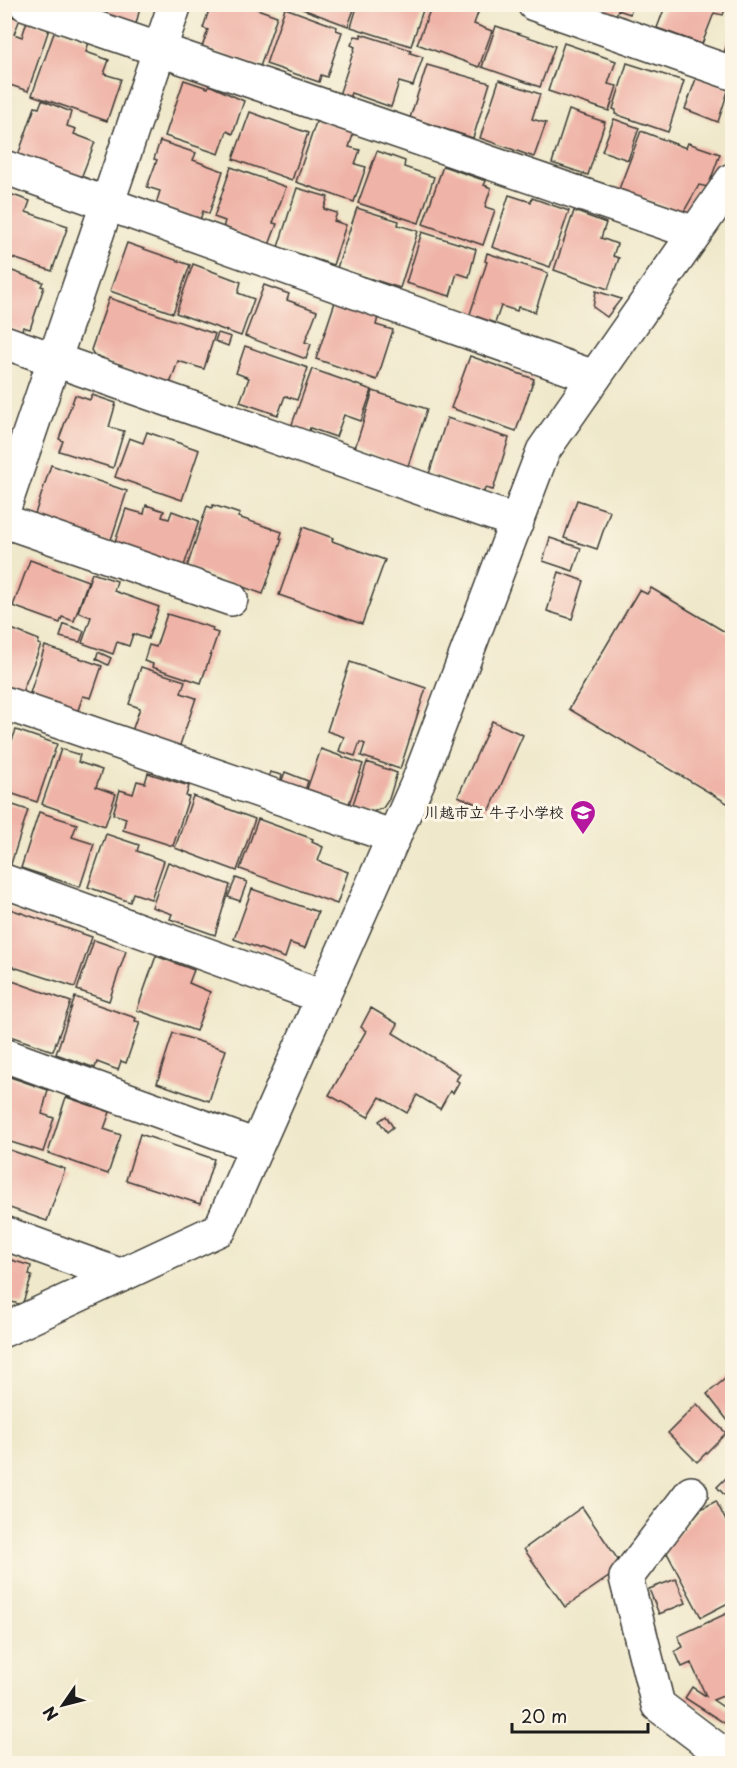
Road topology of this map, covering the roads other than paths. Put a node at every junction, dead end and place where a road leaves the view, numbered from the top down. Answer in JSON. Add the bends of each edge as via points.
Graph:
{"nodes":[{"id":1,"x":26,"y":4,"type":"edge"},
{"id":2,"x":175,"y":4,"type":"edge"},
{"id":3,"x":534,"y":4,"type":"edge"},
{"id":4,"x":160,"y":50,"type":"junction"},
{"id":5,"x":732,"y":73,"type":"edge"},
{"id":6,"x":4,"y":167,"type":"edge"},
{"id":7,"x":732,"y":180,"type":"edge"},
{"id":8,"x":109,"y":202,"type":"junction"},
{"id":9,"x":695,"y":233,"type":"junction"},
{"id":10,"x":4,"y":342,"type":"edge"},
{"id":11,"x":55,"y":360,"type":"junction"},
{"id":12,"x":594,"y":377,"type":"junction"},
{"id":13,"x":4,"y":508,"type":"edge"},
{"id":14,"x":4,"y":521,"type":"edge"},
{"id":15,"x":517,"y":522,"type":"junction"},
{"id":16,"x":231,"y":598,"type":"dead end"},
{"id":17,"x":4,"y":703,"type":"edge"},
{"id":18,"x":394,"y":837,"type":"junction"},
{"id":19,"x":4,"y":880,"type":"edge"},
{"id":20,"x":323,"y":997,"type":"junction"},
{"id":21,"x":4,"y":1055,"type":"edge"},
{"id":22,"x":256,"y":1146,"type":"junction"},
{"id":23,"x":4,"y":1233,"type":"edge"},
{"id":24,"x":119,"y":1275,"type":"junction"},
{"id":25,"x":4,"y":1330,"type":"edge"},
{"id":26,"x":691,"y":1493,"type":"dead end"},
{"id":27,"x":732,"y":1761,"type":"edge"}],
"edges":[{"from":1,"to":4,"type":"street"},
{"from":2,"to":4,"type":"street"},
{"from":3,"to":5,"type":"street"},
{"from":4,"to":8,"type":"street"},
{"from":4,"to":9,"type":"street"},
{"from":6,"to":8,"type":"street"},
{"from":7,"to":9,"type":"street"},
{"from":8,"to":11,"type":"street"},
{"from":8,"to":12,"type":"street"},
{"from":9,"to":12,"type":"street"},
{"from":10,"to":11,"type":"street"},
{"from":11,"to":13,"type":"street"},
{"from":11,"to":15,"type":"street"},
{"from":12,"to":15,"type":"street","via":[[543,451]]},
{"from":14,"to":16,"type":"street"},
{"from":15,"to":18,"type":"street"},
{"from":17,"to":18,"type":"street"},
{"from":18,"to":20,"type":"street"},
{"from":19,"to":20,"type":"street"},
{"from":20,"to":22,"type":"street"},
{"from":21,"to":22,"type":"street"},
{"from":22,"to":24,"type":"street","via":[[220,1229]]},
{"from":23,"to":24,"type":"street"},
{"from":24,"to":25,"type":"street"},
{"from":26,"to":27,"type":"street","via":[[626,1578],[658,1705]]}]}
